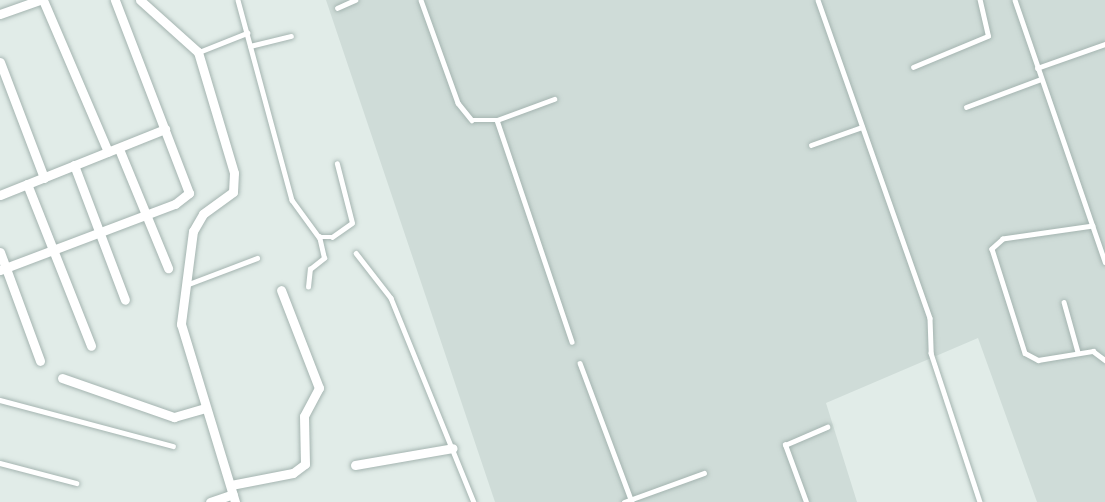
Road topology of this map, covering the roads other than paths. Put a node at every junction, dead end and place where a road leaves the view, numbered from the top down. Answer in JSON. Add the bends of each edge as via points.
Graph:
{"nodes":[{"id":1,"x":40,"y":0,"type":"edge"},
{"id":2,"x":116,"y":0,"type":"edge"},
{"id":3,"x":140,"y":0,"type":"edge"},
{"id":4,"x":238,"y":0,"type":"edge"},
{"id":5,"x":355,"y":0,"type":"edge"},
{"id":6,"x":421,"y":0,"type":"edge"},
{"id":7,"x":818,"y":0,"type":"edge"},
{"id":8,"x":980,"y":0,"type":"edge"},
{"id":9,"x":1015,"y":0,"type":"edge"},
{"id":10,"x":337,"y":8,"type":"dead end"},
{"id":11,"x":0,"y":14,"type":"edge"},
{"id":12,"x":247,"y":33,"type":"junction"},
{"id":13,"x":291,"y":36,"type":"dead end"},
{"id":14,"x":1105,"y":44,"type":"edge"},
{"id":15,"x":250,"y":46,"type":"junction"},
{"id":16,"x":198,"y":52,"type":"junction"},
{"id":17,"x":0,"y":62,"type":"edge"},
{"id":18,"x":913,"y":67,"type":"dead end"},
{"id":19,"x":1037,"y":68,"type":"junction"},
{"id":20,"x":1041,"y":79,"type":"junction"},
{"id":21,"x":554,"y":99,"type":"dead end"},
{"id":22,"x":966,"y":107,"type":"dead end"},
{"id":23,"x":497,"y":120,"type":"junction"},
{"id":24,"x":862,"y":127,"type":"junction"},
{"id":25,"x":165,"y":129,"type":"junction"},
{"id":26,"x":811,"y":145,"type":"dead end"},
{"id":27,"x":119,"y":148,"type":"junction"},
{"id":28,"x":108,"y":152,"type":"junction"},
{"id":29,"x":337,"y":164,"type":"dead end"},
{"id":30,"x":74,"y":165,"type":"junction"},
{"id":31,"x":44,"y":178,"type":"junction"},
{"id":32,"x":27,"y":184,"type":"junction"},
{"id":33,"x":0,"y":195,"type":"edge"},
{"id":34,"x":146,"y":214,"type":"junction"},
{"id":35,"x":1093,"y":226,"type":"junction"},
{"id":36,"x":99,"y":230,"type":"junction"},
{"id":37,"x":319,"y":237,"type":"junction"},
{"id":38,"x":50,"y":251,"type":"junction"},
{"id":39,"x":0,"y":252,"type":"edge"},
{"id":40,"x":356,"y":253,"type":"dead end"},
{"id":41,"x":257,"y":258,"type":"dead end"},
{"id":42,"x":1105,"y":262,"type":"edge"},
{"id":43,"x":168,"y":268,"type":"dead end"},
{"id":44,"x":3,"y":269,"type":"edge"},
{"id":45,"x":186,"y":285,"type":"junction"},
{"id":46,"x":308,"y":287,"type":"dead end"},
{"id":47,"x":281,"y":290,"type":"dead end"},
{"id":48,"x":125,"y":300,"type":"dead end"},
{"id":49,"x":1064,"y":302,"type":"dead end"},
{"id":50,"x":572,"y":342,"type":"dead end"},
{"id":51,"x":91,"y":346,"type":"dead end"},
{"id":52,"x":1077,"y":352,"type":"junction"},
{"id":53,"x":1105,"y":360,"type":"edge"},
{"id":54,"x":40,"y":361,"type":"dead end"},
{"id":55,"x":580,"y":363,"type":"dead end"},
{"id":56,"x":62,"y":378,"type":"dead end"},
{"id":57,"x":0,"y":400,"type":"edge"},
{"id":58,"x":206,"y":408,"type":"junction"},
{"id":59,"x":827,"y":427,"type":"dead end"},
{"id":60,"x":173,"y":446,"type":"dead end"},
{"id":61,"x":453,"y":448,"type":"junction"},
{"id":62,"x":0,"y":463,"type":"edge"},
{"id":63,"x":355,"y":465,"type":"dead end"},
{"id":64,"x":704,"y":474,"type":"dead end"},
{"id":65,"x":76,"y":483,"type":"dead end"},
{"id":66,"x":233,"y":494,"type":"edge"},
{"id":67,"x":631,"y":501,"type":"edge"},
{"id":68,"x":210,"y":502,"type":"edge"},
{"id":69,"x":474,"y":502,"type":"edge"},
{"id":70,"x":624,"y":502,"type":"edge"},
{"id":71,"x":806,"y":502,"type":"edge"},
{"id":72,"x":981,"y":502,"type":"edge"}],
"edges":[{"from":1,"to":11,"type":"street"},
{"from":1,"to":28,"type":"street"},
{"from":2,"to":25,"type":"street"},
{"from":3,"to":16,"type":"street"},
{"from":4,"to":12,"type":"lane"},
{"from":5,"to":10,"type":"lane"},
{"from":6,"to":23,"type":"lane","via":[[458,103],[472,120]]},
{"from":7,"to":24,"type":"lane"},
{"from":8,"to":18,"type":"lane","via":[[988,36]]},
{"from":9,"to":19,"type":"lane"},
{"from":12,"to":15,"type":"lane"},
{"from":12,"to":16,"type":"lane"},
{"from":13,"to":15,"type":"lane"},
{"from":14,"to":19,"type":"lane"},
{"from":15,"to":37,"type":"lane","via":[[292,200]]},
{"from":16,"to":45,"type":"street","via":[[235,185],[193,231]]},
{"from":17,"to":31,"type":"street"},
{"from":19,"to":20,"type":"lane"},
{"from":20,"to":22,"type":"lane"},
{"from":20,"to":35,"type":"lane"},
{"from":21,"to":23,"type":"lane"},
{"from":23,"to":50,"type":"lane"},
{"from":24,"to":26,"type":"lane"},
{"from":24,"to":72,"type":"lane","via":[[930,318],[931,353]]},
{"from":25,"to":27,"type":"street"},
{"from":25,"to":34,"type":"street","via":[[189,193]]},
{"from":27,"to":28,"type":"street"},
{"from":27,"to":34,"type":"street"},
{"from":28,"to":30,"type":"street"},
{"from":29,"to":37,"type":"lane","via":[[352,223],[332,237]]},
{"from":30,"to":31,"type":"street"},
{"from":30,"to":36,"type":"street"},
{"from":31,"to":32,"type":"street"},
{"from":32,"to":33,"type":"street"},
{"from":32,"to":38,"type":"street"},
{"from":34,"to":36,"type":"street"},
{"from":34,"to":43,"type":"street"},
{"from":35,"to":42,"type":"lane"},
{"from":35,"to":52,"type":"lane","via":[[1003,239],[992,249],[1025,353],[1038,360]]},
{"from":36,"to":38,"type":"street"},
{"from":36,"to":48,"type":"street"},
{"from":37,"to":46,"type":"lane","via":[[324,258],[310,269]]},
{"from":38,"to":44,"type":"street"},
{"from":38,"to":51,"type":"street"},
{"from":39,"to":44,"type":"street"},
{"from":40,"to":61,"type":"lane","via":[[391,298]]},
{"from":41,"to":45,"type":"lane"},
{"from":44,"to":54,"type":"street"},
{"from":45,"to":58,"type":"street","via":[[182,339]]},
{"from":47,"to":66,"type":"street","via":[[319,388],[304,416],[305,464],[293,473]]},
{"from":49,"to":52,"type":"lane"},
{"from":52,"to":53,"type":"lane","via":[[1093,351]]},
{"from":55,"to":67,"type":"lane"},
{"from":56,"to":58,"type":"street","via":[[174,417]]},
{"from":57,"to":60,"type":"lane"},
{"from":58,"to":66,"type":"street"},
{"from":59,"to":71,"type":"lane","via":[[785,445]]},
{"from":61,"to":63,"type":"street"},
{"from":61,"to":69,"type":"lane"},
{"from":62,"to":65,"type":"lane"},
{"from":64,"to":67,"type":"lane"},
{"from":66,"to":68,"type":"street"},
{"from":67,"to":70,"type":"lane"}]}
